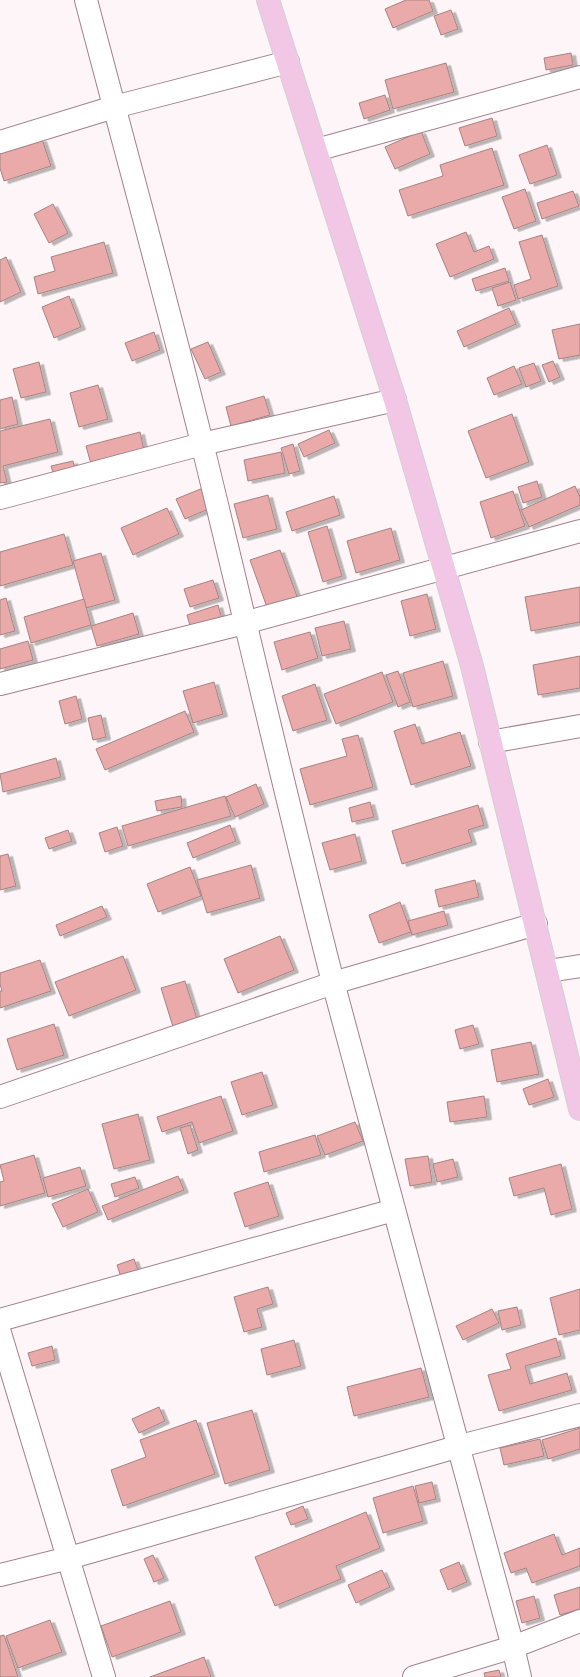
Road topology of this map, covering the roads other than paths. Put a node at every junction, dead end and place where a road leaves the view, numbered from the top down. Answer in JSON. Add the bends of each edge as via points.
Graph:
{"nodes":[{"id":1,"x":86,"y":0,"type":"edge"},
{"id":2,"x":268,"y":0,"type":"edge"},
{"id":3,"x":288,"y":62,"type":"junction"},
{"id":4,"x":580,"y":77,"type":"edge"},
{"id":5,"x":114,"y":107,"type":"junction"},
{"id":6,"x":0,"y":142,"type":"edge"},
{"id":7,"x":316,"y":150,"type":"junction"},
{"id":8,"x":395,"y":400,"type":"junction"},
{"id":9,"x":202,"y":444,"type":"junction"},
{"id":10,"x":0,"y":498,"type":"edge"},
{"id":11,"x":580,"y":531,"type":"edge"},
{"id":12,"x":444,"y":569,"type":"junction"},
{"id":13,"x":244,"y":623,"type":"junction"},
{"id":14,"x":0,"y":684,"type":"edge"},
{"id":15,"x":580,"y":726,"type":"edge"},
{"id":16,"x":490,"y":742,"type":"junction"},
{"id":17,"x":536,"y":924,"type":"junction"},
{"id":18,"x":580,"y":966,"type":"edge"},
{"id":19,"x":548,"y":971,"type":"junction"},
{"id":20,"x":333,"y":983,"type":"junction"},
{"id":21,"x":0,"y":1097,"type":"edge"},
{"id":22,"x":580,"y":1109,"type":"edge"},
{"id":23,"x":394,"y":1210,"type":"junction"},
{"id":24,"x":0,"y":1320,"type":"edge"},
{"id":25,"x":0,"y":1332,"type":"edge"},
{"id":26,"x":580,"y":1415,"type":"edge"},
{"id":27,"x":460,"y":1446,"type":"junction"},
{"id":28,"x":69,"y":1558,"type":"junction"},
{"id":29,"x":0,"y":1575,"type":"edge"},
{"id":30,"x":580,"y":1621,"type":"edge"},
{"id":31,"x":513,"y":1647,"type":"junction"},
{"id":32,"x":104,"y":1677,"type":"edge"},
{"id":33,"x":414,"y":1677,"type":"edge"},
{"id":34,"x":520,"y":1677,"type":"edge"}],
"edges":[{"from":1,"to":5,"type":"street"},
{"from":2,"to":3,"type":"main road"},
{"from":3,"to":5,"type":"street"},
{"from":3,"to":7,"type":"main road"},
{"from":4,"to":7,"type":"street"},
{"from":5,"to":6,"type":"street"},
{"from":5,"to":9,"type":"street"},
{"from":7,"to":8,"type":"main road"},
{"from":8,"to":9,"type":"street"},
{"from":8,"to":12,"type":"main road"},
{"from":9,"to":10,"type":"street"},
{"from":9,"to":13,"type":"street"},
{"from":11,"to":12,"type":"street"},
{"from":12,"to":13,"type":"street"},
{"from":12,"to":16,"type":"main road","via":[[472,666]]},
{"from":13,"to":14,"type":"street"},
{"from":13,"to":20,"type":"street"},
{"from":15,"to":16,"type":"street"},
{"from":16,"to":17,"type":"main road"},
{"from":17,"to":19,"type":"main road"},
{"from":17,"to":20,"type":"street"},
{"from":18,"to":19,"type":"street"},
{"from":19,"to":22,"type":"main road"},
{"from":20,"to":21,"type":"street"},
{"from":20,"to":23,"type":"street"},
{"from":23,"to":24,"type":"street"},
{"from":23,"to":27,"type":"street"},
{"from":25,"to":28,"type":"street"},
{"from":26,"to":27,"type":"street"},
{"from":27,"to":28,"type":"street"},
{"from":27,"to":31,"type":"street"},
{"from":28,"to":29,"type":"street"},
{"from":28,"to":32,"type":"street"},
{"from":30,"to":31,"type":"street"},
{"from":31,"to":33,"type":"street"},
{"from":31,"to":34,"type":"street"}]}
